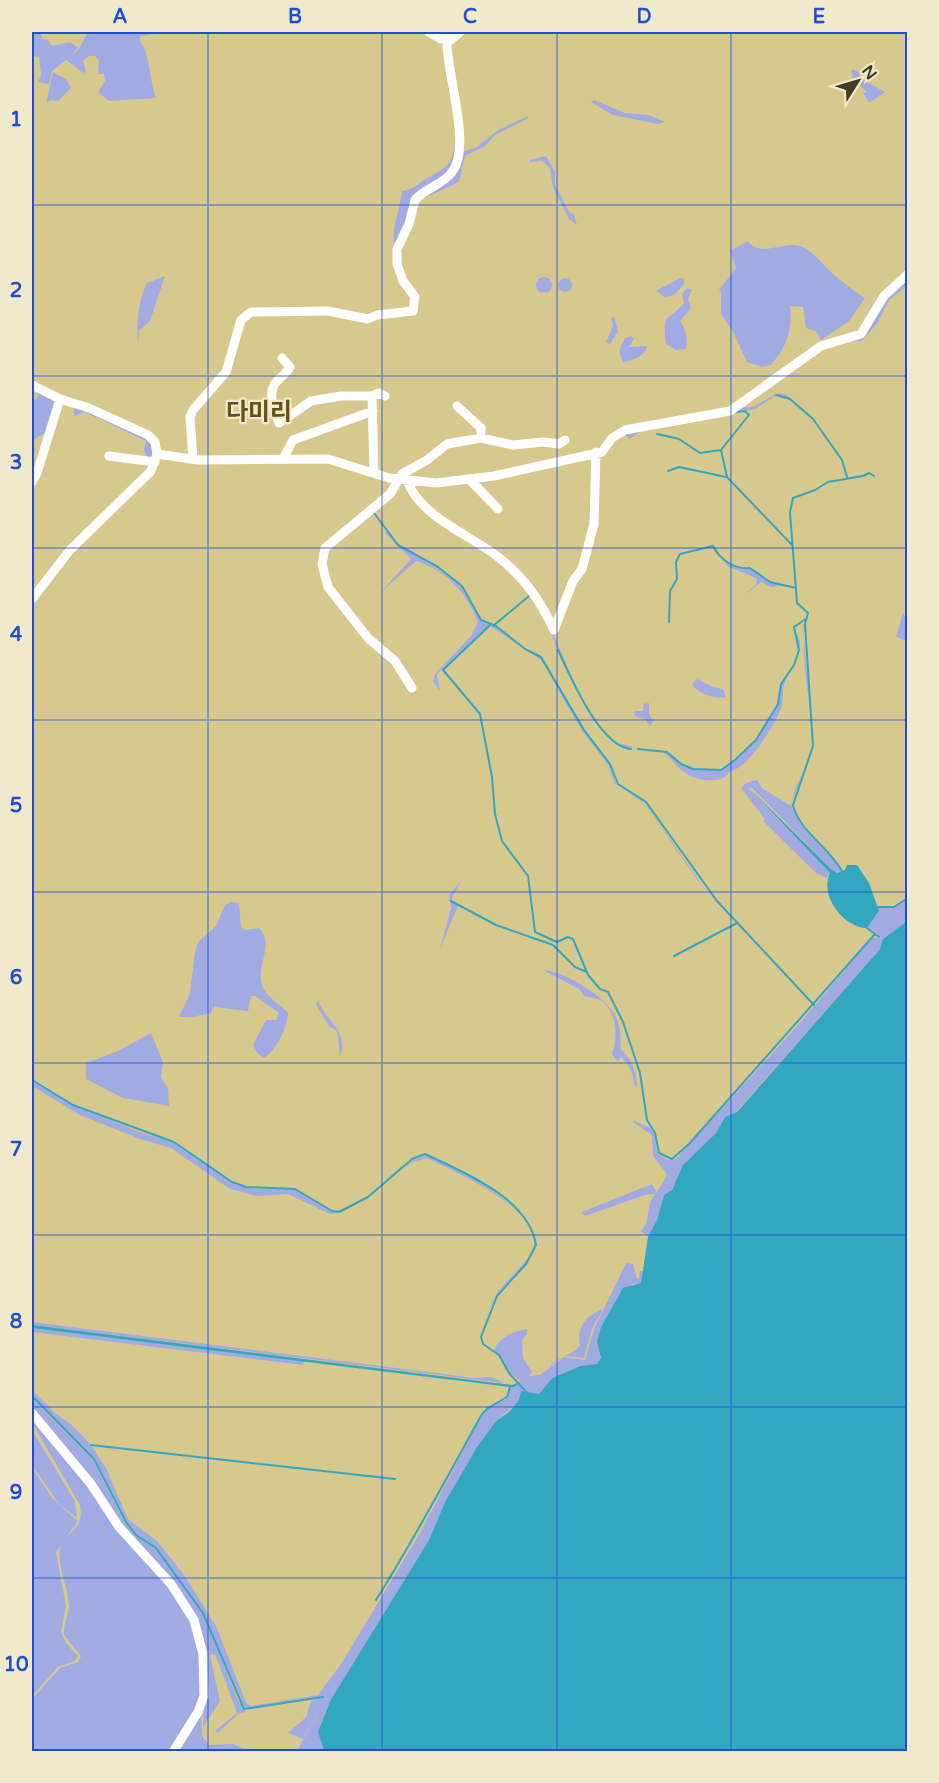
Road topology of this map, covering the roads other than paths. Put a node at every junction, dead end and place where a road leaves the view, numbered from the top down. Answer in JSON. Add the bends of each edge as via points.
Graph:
{"nodes":[{"id":1,"x":429,"y":32,"type":"edge"},
{"id":2,"x":460,"y":32,"type":"edge"},
{"id":3,"x":451,"y":37,"type":"junction"},
{"id":4,"x":908,"y":274,"type":"edge"},
{"id":5,"x":282,"y":358,"type":"dead end"},
{"id":6,"x":32,"y":385,"type":"edge"},
{"id":7,"x":372,"y":396,"type":"junction"},
{"id":8,"x":385,"y":396,"type":"dead end"},
{"id":9,"x":60,"y":399,"type":"junction"},
{"id":10,"x":457,"y":406,"type":"dead end"},
{"id":11,"x":373,"y":411,"type":"junction"},
{"id":12,"x":481,"y":438,"type":"junction"},
{"id":13,"x":565,"y":440,"type":"dead end"},
{"id":14,"x":596,"y":452,"type":"junction"},
{"id":15,"x":109,"y":456,"type":"dead end"},
{"id":16,"x":284,"y":457,"type":"junction"},
{"id":17,"x":156,"y":458,"type":"junction"},
{"id":18,"x":193,"y":459,"type":"junction"},
{"id":19,"x":374,"y":472,"type":"junction"},
{"id":20,"x":402,"y":480,"type":"junction"},
{"id":21,"x":470,"y":480,"type":"junction"},
{"id":22,"x":32,"y":482,"type":"edge"},
{"id":23,"x":498,"y":509,"type":"dead end"},
{"id":24,"x":32,"y":599,"type":"edge"},
{"id":25,"x":412,"y":688,"type":"dead end"},
{"id":26,"x":32,"y":1413,"type":"edge"},
{"id":27,"x":173,"y":1752,"type":"edge"}],
"edges":[{"from":1,"to":3,"type":"street","via":[[441,39]]},
{"from":2,"to":3,"type":"street"},
{"from":3,"to":18,"type":"street","via":[[447,50],[458,132],[458,163],[448,177],[415,200],[397,249],[403,281],[415,297],[413,311],[368,319],[328,311],[246,314],[235,336],[226,372],[190,417]]},
{"from":4,"to":14,"type":"street","via":[[884,296],[861,334],[821,346],[730,411],[625,430],[612,438],[604,450]]},
{"from":5,"to":7,"type":"street","via":[[290,367],[274,385],[274,410],[279,423],[311,401]]},
{"from":6,"to":9,"type":"street"},
{"from":7,"to":8,"type":"street"},
{"from":7,"to":11,"type":"street"},
{"from":9,"to":17,"type":"street","via":[[148,435],[155,442]]},
{"from":9,"to":22,"type":"street"},
{"from":10,"to":12,"type":"street","via":[[481,428]]},
{"from":11,"to":16,"type":"street","via":[[293,440]]},
{"from":11,"to":19,"type":"street"},
{"from":12,"to":13,"type":"street","via":[[513,445],[559,444]]},
{"from":12,"to":20,"type":"street","via":[[447,444],[407,470]]},
{"from":14,"to":20,"type":"street","via":[[594,524],[582,569],[573,581],[554,630],[542,604],[524,580],[477,541],[428,512]]},
{"from":14,"to":21,"type":"street"},
{"from":15,"to":17,"type":"street"},
{"from":16,"to":18,"type":"street"},
{"from":16,"to":19,"type":"street","via":[[328,459]]},
{"from":17,"to":18,"type":"street"},
{"from":17,"to":24,"type":"street","via":[[144,479],[70,550]]},
{"from":19,"to":20,"type":"street"},
{"from":20,"to":21,"type":"street"},
{"from":20,"to":25,"type":"street","via":[[325,548],[322,564],[328,587],[368,638],[395,661]]},
{"from":21,"to":23,"type":"street"},
{"from":26,"to":27,"type":"street","via":[[91,1484],[119,1527],[171,1584],[194,1620],[203,1654],[204,1696]]}]}
